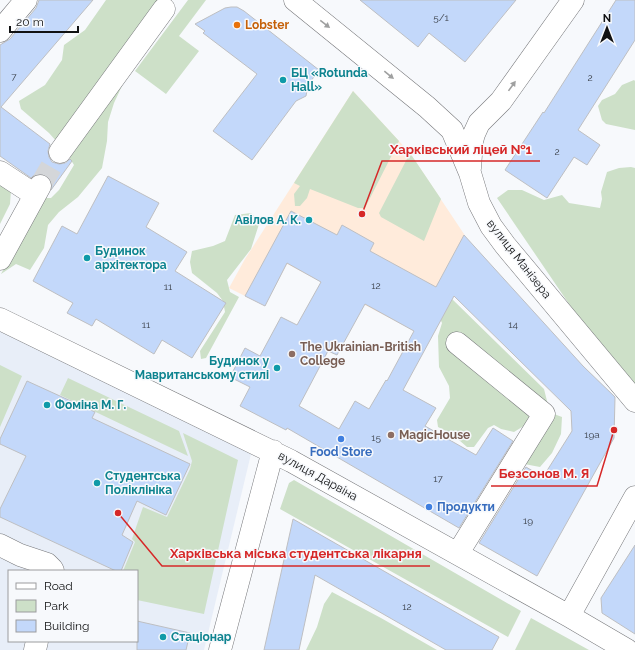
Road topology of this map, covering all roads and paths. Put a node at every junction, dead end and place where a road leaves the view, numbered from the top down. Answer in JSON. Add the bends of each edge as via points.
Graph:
{"nodes":[{"id":1,"x":26,"y":0,"type":"edge"},
{"id":2,"x":295,"y":0,"type":"edge"},
{"id":3,"x":573,"y":0,"type":"edge"},
{"id":4,"x":164,"y":9,"type":"dead end"},
{"id":5,"x":0,"y":31,"type":"edge"},
{"id":6,"x":428,"y":107,"type":"junction"},
{"id":7,"x":487,"y":116,"type":"junction"},
{"id":8,"x":60,"y":152,"type":"tunnel mouth"},
{"id":9,"x":0,"y":172,"type":"edge"},
{"id":10,"x":470,"y":173,"type":"junction"},
{"id":11,"x":0,"y":259,"type":"edge"},
{"id":12,"x":2,"y":324,"type":"edge"},
{"id":13,"x":457,"y":343,"type":"dead end"},
{"id":14,"x":635,"y":401,"type":"edge"},
{"id":15,"x":273,"y":451,"type":"junction"},
{"id":16,"x":635,"y":497,"type":"edge"},
{"id":17,"x":0,"y":545,"type":"edge"},
{"id":18,"x":458,"y":554,"type":"junction"},
{"id":19,"x":52,"y":570,"type":"edge"},
{"id":20,"x":569,"y":616,"type":"junction"},
{"id":21,"x":220,"y":650,"type":"edge"},
{"id":22,"x":628,"y":650,"type":"edge"}],
"edges":[{"from":1,"to":5,"type":"street"},
{"from":2,"to":6,"type":"street","name":"вулиця Манізера","one_way":true},
{"from":7,"to":3,"type":"street","one_way":true,"via":[[502,101]]},
{"from":4,"to":8,"type":"street"},
{"from":6,"to":7,"type":"street","via":[[460,120]]},
{"from":6,"to":10,"type":"street","name":"вулиця Манізера","via":[[452,130]]},
{"from":7,"to":10,"type":"street","via":[[479,123],[474,134],[470,152]]},
{"from":9,"to":11,"type":"street","via":[[37,191]]},
{"from":10,"to":14,"type":"street","name":"вулиця Манізера","via":[[479,203],[495,231]]},
{"from":12,"to":15,"type":"street","name":"вулиця Дарвіна"},
{"from":13,"to":18,"type":"street","via":[[544,414]]},
{"from":15,"to":18,"type":"street","name":"вулиця Дарвіна"},
{"from":15,"to":21,"type":"street"},
{"from":16,"to":20,"type":"street"},
{"from":17,"to":19,"type":"street","via":[[47,564]]},
{"from":18,"to":20,"type":"street","name":"вулиця Дарвіна"},
{"from":20,"to":22,"type":"street","name":"вулиця Дарвіна"}]}
